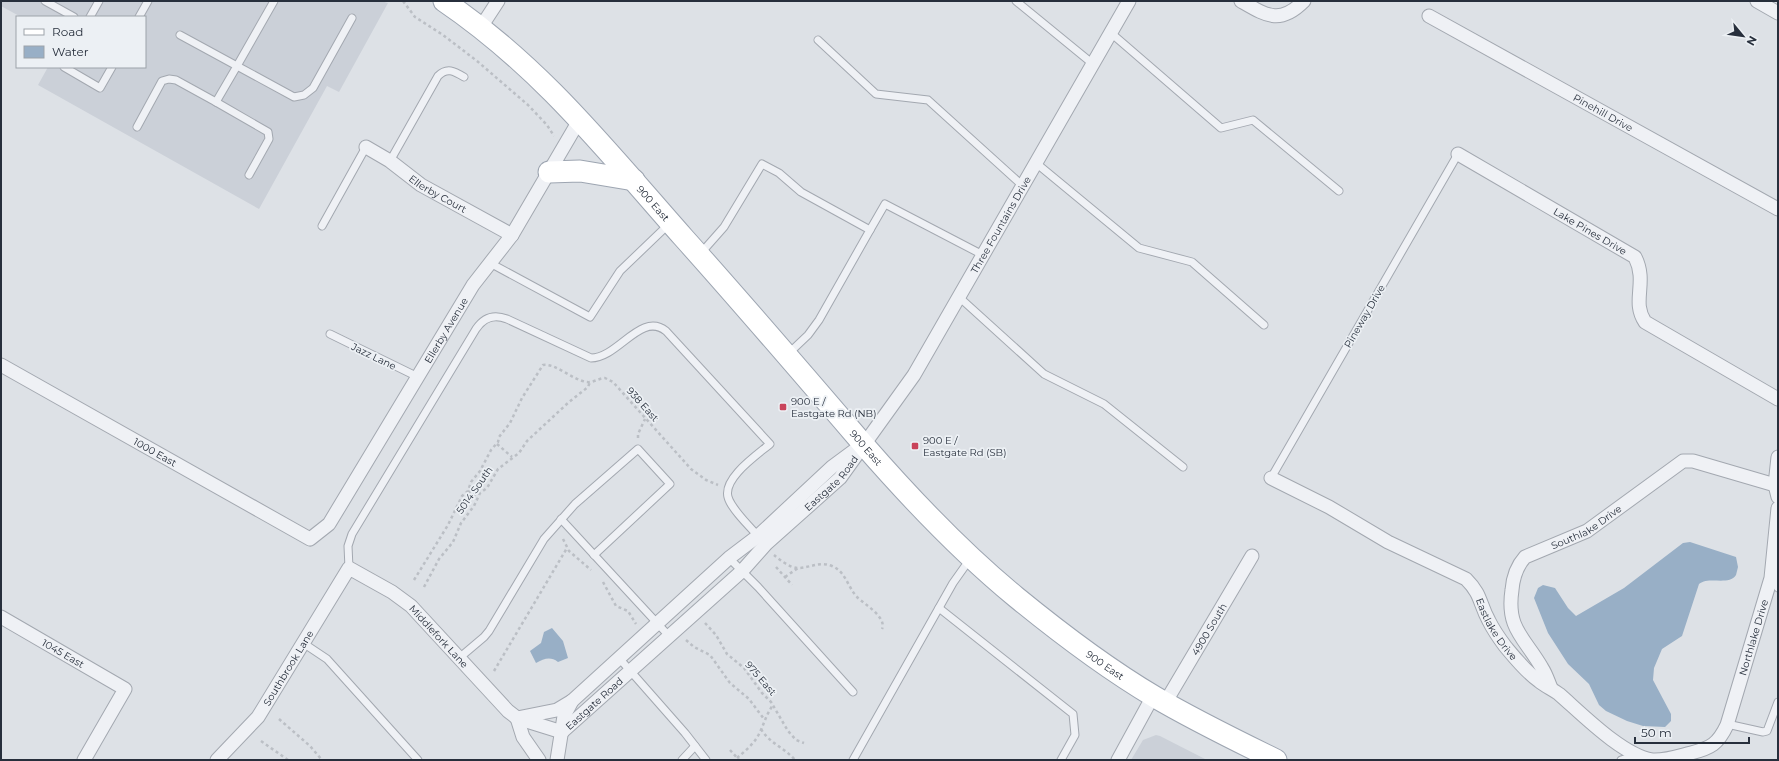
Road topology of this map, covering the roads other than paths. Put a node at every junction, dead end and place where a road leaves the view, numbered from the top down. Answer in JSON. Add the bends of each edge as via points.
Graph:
{"nodes":[{"id":1,"x":45,"y":1,"type":"edge"},
{"id":2,"x":99,"y":1,"type":"edge"},
{"id":3,"x":148,"y":1,"type":"edge"},
{"id":4,"x":274,"y":1,"type":"edge"},
{"id":5,"x":444,"y":1,"type":"edge"},
{"id":6,"x":498,"y":1,"type":"edge"},
{"id":7,"x":1016,"y":1,"type":"edge"},
{"id":8,"x":1129,"y":1,"type":"edge"},
{"id":9,"x":1241,"y":1,"type":"edge"},
{"id":10,"x":1304,"y":1,"type":"edge"},
{"id":11,"x":1756,"y":1,"type":"edge"},
{"id":12,"x":1778,"y":13,"type":"edge"},
{"id":13,"x":72,"y":16,"type":"edge"},
{"id":14,"x":91,"y":16,"type":"edge"},
{"id":15,"x":140,"y":16,"type":"edge"},
{"id":16,"x":1429,"y":16,"type":"dead end"},
{"id":17,"x":352,"y":18,"type":"dead end"},
{"id":18,"x":481,"y":28,"type":"junction"},
{"id":19,"x":1111,"y":33,"type":"junction"},
{"id":20,"x":180,"y":35,"type":"dead end"},
{"id":21,"x":818,"y":40,"type":"dead end"},
{"id":22,"x":1093,"y":64,"type":"junction"},
{"id":23,"x":237,"y":66,"type":"junction"},
{"id":24,"x":66,"y":68,"type":"edge"},
{"id":25,"x":111,"y":68,"type":"edge"},
{"id":26,"x":464,"y":76,"type":"dead end"},
{"id":27,"x":216,"y":102,"type":"junction"},
{"id":28,"x":580,"y":119,"type":"junction"},
{"id":29,"x":136,"y":127,"type":"dead end"},
{"id":30,"x":366,"y":147,"type":"joint"},
{"id":31,"x":1458,"y":154,"type":"joint"},
{"id":32,"x":390,"y":161,"type":"junction"},
{"id":33,"x":1036,"y":163,"type":"junction"},
{"id":34,"x":549,"y":172,"type":"junction"},
{"id":35,"x":249,"y":174,"type":"dead end"},
{"id":36,"x":634,"y":180,"type":"junction"},
{"id":37,"x":1023,"y":186,"type":"junction"},
{"id":38,"x":1340,"y":191,"type":"dead end"},
{"id":39,"x":1778,"y":209,"type":"edge"},
{"id":40,"x":671,"y":223,"type":"junction"},
{"id":41,"x":322,"y":226,"type":"dead end"},
{"id":42,"x":870,"y":230,"type":"junction"},
{"id":43,"x":512,"y":235,"type":"junction"},
{"id":44,"x":699,"y":255,"type":"junction"},
{"id":45,"x":983,"y":255,"type":"junction"},
{"id":46,"x":490,"y":263,"type":"junction"},
{"id":47,"x":959,"y":296,"type":"junction"},
{"id":48,"x":1264,"y":325,"type":"dead end"},
{"id":49,"x":330,"y":334,"type":"dead end"},
{"id":50,"x":786,"y":356,"type":"junction"},
{"id":51,"x":1,"y":365,"type":"edge"},
{"id":52,"x":418,"y":377,"type":"junction"},
{"id":53,"x":1778,"y":399,"type":"edge"},
{"id":54,"x":863,"y":444,"type":"junction"},
{"id":55,"x":1778,"y":457,"type":"edge"},
{"id":56,"x":1183,"y":467,"type":"dead end"},
{"id":57,"x":1271,"y":478,"type":"joint"},
{"id":58,"x":1776,"y":491,"type":"edge"},
{"id":59,"x":1778,"y":508,"type":"edge"},
{"id":60,"x":561,"y":519,"type":"junction"},
{"id":61,"x":310,"y":539,"type":"joint"},
{"id":62,"x":765,"y":544,"type":"junction"},
{"id":63,"x":594,"y":555,"type":"junction"},
{"id":64,"x":1252,"y":556,"type":"dead end"},
{"id":65,"x":972,"y":557,"type":"junction"},
{"id":66,"x":729,"y":558,"type":"junction"},
{"id":67,"x":349,"y":568,"type":"junction"},
{"id":68,"x":742,"y":571,"type":"junction"},
{"id":69,"x":1774,"y":583,"type":"edge"},
{"id":70,"x":939,"y":608,"type":"junction"},
{"id":71,"x":1,"y":617,"type":"edge"},
{"id":72,"x":657,"y":624,"type":"junction"},
{"id":73,"x":669,"y":636,"type":"junction"},
{"id":74,"x":303,"y":643,"type":"junction"},
{"id":75,"x":619,"y":658,"type":"junction"},
{"id":76,"x":458,"y":659,"type":"junction"},
{"id":77,"x":630,"y":671,"type":"junction"},
{"id":78,"x":1551,"y":688,"type":"junction"},
{"id":79,"x":853,"y":692,"type":"dead end"},
{"id":80,"x":1159,"y":700,"type":"junction"},
{"id":81,"x":572,"y":701,"type":"junction"},
{"id":82,"x":1778,"y":702,"type":"edge"},
{"id":83,"x":517,"y":718,"type":"junction"},
{"id":84,"x":1727,"y":724,"type":"junction"},
{"id":85,"x":562,"y":732,"type":"junction"},
{"id":86,"x":1720,"y":739,"type":"joint"},
{"id":87,"x":696,"y":746,"type":"junction"},
{"id":88,"x":1637,"y":755,"type":"junction"},
{"id":89,"x":84,"y":760,"type":"edge"},
{"id":90,"x":217,"y":760,"type":"edge"},
{"id":91,"x":418,"y":760,"type":"edge"},
{"id":92,"x":539,"y":760,"type":"edge"},
{"id":93,"x":557,"y":760,"type":"edge"},
{"id":94,"x":682,"y":760,"type":"edge"},
{"id":95,"x":706,"y":760,"type":"edge"},
{"id":96,"x":853,"y":760,"type":"edge"},
{"id":97,"x":1062,"y":760,"type":"edge"},
{"id":98,"x":1118,"y":760,"type":"edge"},
{"id":99,"x":1276,"y":760,"type":"edge"},
{"id":100,"x":1621,"y":760,"type":"edge"}],
"edges":[{"from":1,"to":13,"type":"lane"},
{"from":2,"to":14,"type":"lane"},
{"from":3,"to":15,"type":"lane"},
{"from":4,"to":23,"type":"lane"},
{"from":5,"to":18,"type":"main road","name":"900 East"},
{"from":6,"to":18,"type":"street"},
{"from":7,"to":22,"type":"lane"},
{"from":8,"to":19,"type":"street","name":"Three Fountains Drive"},
{"from":9,"to":10,"type":"street","via":[[1263,14],[1275,16],[1288,14]]},
{"from":11,"to":12,"type":"street"},
{"from":16,"to":39,"type":"street","name":"Pinehill Drive"},
{"from":17,"to":23,"type":"lane","via":[[313,88],[304,95],[294,97]]},
{"from":18,"to":28,"type":"main road","name":"900 East","via":[[527,66]]},
{"from":19,"to":22,"type":"street","name":"Three Fountains Drive"},
{"from":19,"to":38,"type":"lane","via":[[1220,128],[1253,120]]},
{"from":20,"to":23,"type":"lane"},
{"from":21,"to":37,"type":"lane","via":[[876,94],[928,100]]},
{"from":22,"to":33,"type":"street","name":"Three Fountains Drive"},
{"from":23,"to":27,"type":"lane"},
{"from":24,"to":25,"type":"lane","via":[[100,88]]},
{"from":26,"to":32,"type":"lane","via":[[448,70],[438,76]]},
{"from":27,"to":29,"type":"lane","via":[[176,80],[162,81]]},
{"from":27,"to":35,"type":"lane","via":[[268,132],[269,139]]},
{"from":28,"to":34,"type":"street","name":"Ellerby Avenue"},
{"from":28,"to":36,"type":"main road","name":"900 East"},
{"from":30,"to":32,"type":"street","name":"Ellerby Court"},
{"from":30,"to":41,"type":"lane"},
{"from":31,"to":53,"type":"street","name":"Lake Pines Drive","via":[[1635,257],[1640,268],[1640,314],[1645,322]]},
{"from":31,"to":57,"type":"lane","name":"Pineway Drive"},
{"from":32,"to":43,"type":"street","name":"Ellerby Court","via":[[421,185]]},
{"from":33,"to":37,"type":"street","name":"Three Fountains Drive"},
{"from":33,"to":48,"type":"lane","via":[[1139,248],[1192,262]]},
{"from":34,"to":36,"type":"main road","via":[[580,171]]},
{"from":34,"to":43,"type":"street","name":"Ellerby Avenue"},
{"from":36,"to":40,"type":"main road","name":"900 East"},
{"from":37,"to":45,"type":"street","name":"Three Fountains Drive"},
{"from":40,"to":44,"type":"main road","name":"900 East"},
{"from":40,"to":46,"type":"lane","via":[[620,271],[590,317]]},
{"from":42,"to":44,"type":"lane","via":[[801,192],[780,173],[762,164],[724,227]]},
{"from":42,"to":45,"type":"lane","via":[[885,204]]},
{"from":42,"to":50,"type":"lane","via":[[818,320],[808,335]]},
{"from":43,"to":46,"type":"street","name":"Ellerby Avenue"},
{"from":44,"to":50,"type":"main road","name":"900 East"},
{"from":45,"to":47,"type":"street","name":"Three Fountains Drive"},
{"from":46,"to":52,"type":"street","name":"Ellerby Avenue","via":[[473,285]]},
{"from":47,"to":54,"type":"street","name":"Three Fountains Drive","via":[[914,375]]},
{"from":47,"to":56,"type":"lane","via":[[1044,374],[1104,404]]},
{"from":49,"to":52,"type":"lane","name":"Jazz Lane"},
{"from":50,"to":54,"type":"main road","name":"900 East"},
{"from":51,"to":61,"type":"street","name":"1000 East"},
{"from":52,"to":61,"type":"street","name":"Ellerby Avenue","via":[[329,524]]},
{"from":54,"to":62,"type":"street","name":"Eastgate Road","via":[[840,478]]},
{"from":54,"to":65,"type":"main road","name":"900 East","via":[[937,525]]},
{"from":55,"to":58,"type":"street"},
{"from":57,"to":78,"type":"street","name":"Eastlake Drive","via":[[1329,507],[1388,542],[1466,579],[1476,589],[1488,620],[1504,644],[1539,681]]},
{"from":58,"to":78,"type":"street","name":"Southlake Drive","via":[[1693,461],[1683,461],[1586,531],[1525,557],[1513,576],[1511,617],[1519,636],[1542,668]]},
{"from":59,"to":69,"type":"street","name":"Northlake Drive"},
{"from":60,"to":63,"type":"lane"},
{"from":60,"to":63,"type":"lane","via":[[638,449],[670,484]]},
{"from":60,"to":76,"type":"lane","via":[[544,539],[489,631]]},
{"from":62,"to":66,"type":"street","name":"Eastgate Road"},
{"from":62,"to":67,"type":"lane","via":[[729,501],[728,490],[732,479],[770,444],[666,331],[657,325],[646,326],[602,357],[590,358],[507,319],[494,316],[486,319],[476,329],[352,534],[348,546]]},
{"from":62,"to":68,"type":"street","name":"Eastgate Road"},
{"from":63,"to":72,"type":"lane"},
{"from":64,"to":80,"type":"street","name":"4900 South"},
{"from":65,"to":70,"type":"lane"},
{"from":65,"to":80,"type":"main road","name":"900 East","via":[[1058,631]]},
{"from":66,"to":68,"type":"lane"},
{"from":66,"to":72,"type":"street","name":"Eastgate Road"},
{"from":67,"to":74,"type":"street","name":"Southbrook Lane"},
{"from":67,"to":76,"type":"street","name":"Middlefork Lane","via":[[392,592],[411,606]]},
{"from":68,"to":73,"type":"street","name":"Eastgate Road"},
{"from":68,"to":79,"type":"lane"},
{"from":69,"to":84,"type":"street","name":"Northlake Drive"},
{"from":70,"to":96,"type":"lane"},
{"from":70,"to":97,"type":"lane","via":[[1073,714],[1075,735]]},
{"from":71,"to":89,"type":"street","name":"1045 East","via":[[125,689]]},
{"from":72,"to":73,"type":"lane"},
{"from":72,"to":75,"type":"street","name":"Eastgate Road"},
{"from":73,"to":77,"type":"street","name":"Eastgate Road"},
{"from":74,"to":90,"type":"street","name":"Southbrook Lane","via":[[258,718]]},
{"from":74,"to":91,"type":"lane","via":[[327,659]]},
{"from":75,"to":77,"type":"lane"},
{"from":75,"to":81,"type":"street","name":"Eastgate Road"},
{"from":76,"to":83,"type":"street","name":"Middlefork Lane","via":[[508,712]]},
{"from":77,"to":85,"type":"street","name":"Eastgate Road"},
{"from":77,"to":87,"type":"lane"},
{"from":78,"to":88,"type":"street","name":"Eastlake Drive","via":[[1605,735]]},
{"from":80,"to":98,"type":"street","name":"4900 South"},
{"from":80,"to":99,"type":"main road","name":"900 East"},
{"from":81,"to":83,"type":"street","name":"Eastgate Road","via":[[557,710]]},
{"from":81,"to":85,"type":"street","name":"Eastgate Road","via":[[564,716]]},
{"from":82,"to":84,"type":"lane","via":[[1767,731]]},
{"from":83,"to":85,"type":"street","name":"Middlefork Lane"},
{"from":83,"to":92,"type":"street","via":[[523,737]]},
{"from":84,"to":86,"type":"street","name":"Northlake Drive"},
{"from":85,"to":93,"type":"street","name":"Eastgate Road"},
{"from":86,"to":88,"type":"street","name":"Eastlake Drive","via":[[1705,748],[1670,758],[1653,760]]},
{"from":87,"to":94,"type":"lane"},
{"from":87,"to":95,"type":"lane"},
{"from":88,"to":100,"type":"lane"}]}
